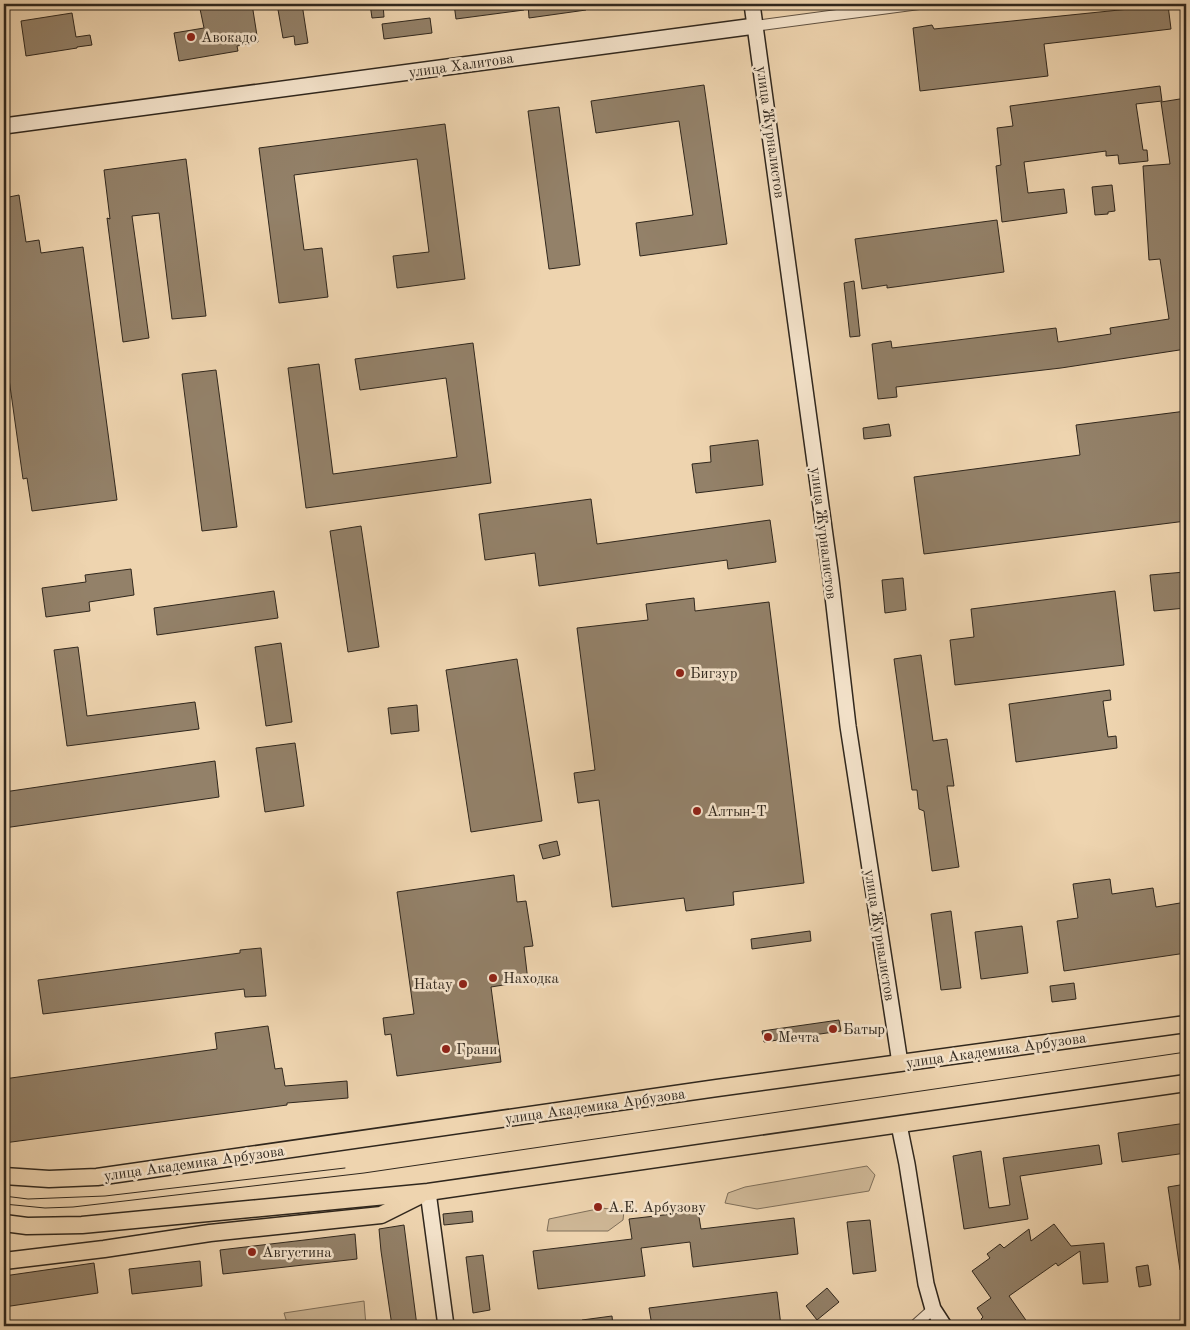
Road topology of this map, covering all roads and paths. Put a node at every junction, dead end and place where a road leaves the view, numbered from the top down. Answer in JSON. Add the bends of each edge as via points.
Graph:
{"nodes":[{"id":1,"x":752,"y":4,"type":"edge"},
{"id":2,"x":919,"y":4,"type":"edge"},
{"id":3,"x":755,"y":26,"type":"junction"},
{"id":4,"x":4,"y":126,"type":"edge"},
{"id":5,"x":1186,"y":1024,"type":"edge"},
{"id":6,"x":900,"y":1063,"type":"junction"},
{"id":7,"x":1186,"y":1083,"type":"edge"},
{"id":8,"x":899,"y":1125,"type":"junction"},
{"id":9,"x":4,"y":1176,"type":"edge"},
{"id":10,"x":428,"y":1192,"type":"junction"},
{"id":11,"x":4,"y":1223,"type":"edge"},
{"id":12,"x":4,"y":1261,"type":"edge"},
{"id":13,"x":933,"y":1309,"type":"junction"},
{"id":14,"x":446,"y":1326,"type":"edge"},
{"id":15,"x":914,"y":1326,"type":"edge"},
{"id":16,"x":944,"y":1326,"type":"edge"}],
"edges":[{"from":1,"to":3,"type":"street","name":"улица Журналистов"},
{"from":2,"to":3,"type":"street","name":"улица Халитова"},
{"from":3,"to":4,"type":"street","name":"улица Халитова"},
{"from":3,"to":6,"type":"street","name":"улица Журналистов","via":[[830,570],[848,726]]},
{"from":5,"to":6,"type":"main road","name":"улица Академика Арбузова"},
{"from":6,"to":9,"type":"main road","name":"улица Академика Арбузова","via":[[97,1177],[49,1179]]},
{"from":7,"to":8,"type":"main road"},
{"from":8,"to":10,"type":"main road"},
{"from":8,"to":13,"type":"street"},
{"from":10,"to":11,"type":"main road","via":[[82,1225]]},
{"from":10,"to":12,"type":"main road","via":[[381,1215],[227,1231]]},
{"from":10,"to":14,"type":"street"},
{"from":13,"to":15,"type":"street"},
{"from":13,"to":16,"type":"street"}]}
